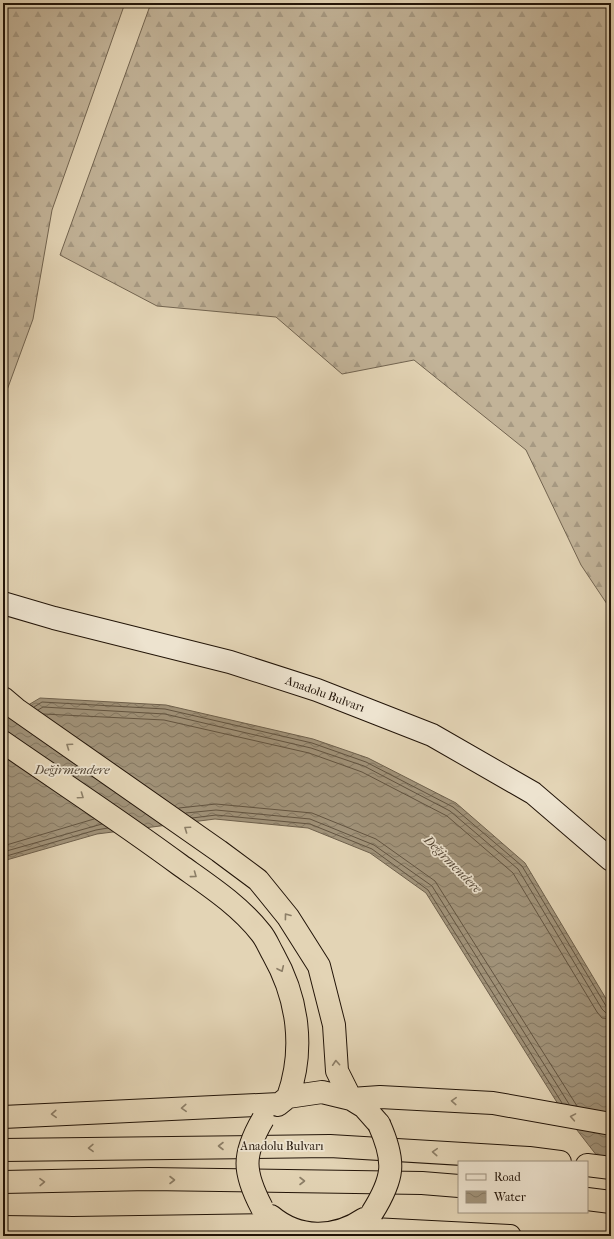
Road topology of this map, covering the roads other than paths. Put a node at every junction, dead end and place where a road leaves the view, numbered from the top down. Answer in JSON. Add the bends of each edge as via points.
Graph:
{"nodes":[{"id":1,"x":3,"y":603,"type":"edge"},
{"id":2,"x":9,"y":704,"type":"edge"},
{"id":3,"x":3,"y":742,"type":"edge"},
{"id":4,"x":611,"y":860,"type":"edge"},
{"id":5,"x":351,"y":1098,"type":"junction"},
{"id":6,"x":284,"y":1100,"type":"junction"},
{"id":7,"x":3,"y":1117,"type":"edge"},
{"id":8,"x":611,"y":1124,"type":"edge"},
{"id":9,"x":3,"y":1150,"type":"edge"},
{"id":10,"x":552,"y":1161,"type":"edge"},
{"id":11,"x":588,"y":1165,"type":"edge"},
{"id":12,"x":611,"y":1168,"type":"edge"},
{"id":13,"x":3,"y":1182,"type":"edge"},
{"id":14,"x":458,"y":1186,"type":"edge"},
{"id":15,"x":588,"y":1198,"type":"edge"},
{"id":16,"x":611,"y":1202,"type":"edge"},
{"id":17,"x":281,"y":1225,"type":"junction"},
{"id":18,"x":3,"y":1227,"type":"edge"},
{"id":19,"x":353,"y":1228,"type":"junction"},
{"id":20,"x":510,"y":1236,"type":"edge"}],
"edges":[{"from":1,"to":4,"type":"street","name":"Anadolu Bulvarı","via":[[230,662],[317,690],[432,735],[533,793]]},
{"from":5,"to":2,"type":"highway","one_way":true,"via":[[337,1071],[334,1026],[320,966],[288,917],[258,880]]},
{"from":3,"to":6,"type":"highway","one_way":true,"via":[[163,852],[229,901],[261,933],[282,969],[293,1002],[298,1039],[295,1076]]},
{"from":5,"to":6,"type":"highway","via":[[322,1092]]},
{"from":8,"to":5,"type":"highway","one_way":true,"via":[[493,1103],[380,1097]]},
{"from":5,"to":19,"type":"highway","bridge":true,"via":[[364,1107],[379,1124],[388,1144],[391,1167],[386,1191],[372,1213]]},
{"from":6,"to":7,"type":"highway","one_way":true},
{"from":6,"to":17,"type":"highway","bridge":true,"via":[[263,1119],[251,1139],[247,1161],[250,1186],[262,1208]]},
{"from":10,"to":9,"type":"highway","name":"Anadolu Bulvarı","one_way":true,"via":[[330,1146]]},
{"from":11,"to":12,"type":"highway"},
{"from":13,"to":14,"type":"highway","one_way":true,"via":[[157,1179],[415,1182]]},
{"from":15,"to":16,"type":"highway"},
{"from":17,"to":18,"type":"highway"},
{"from":17,"to":19,"type":"highway","via":[[304,1235],[329,1236]]},
{"from":19,"to":20,"type":"highway"}]}
